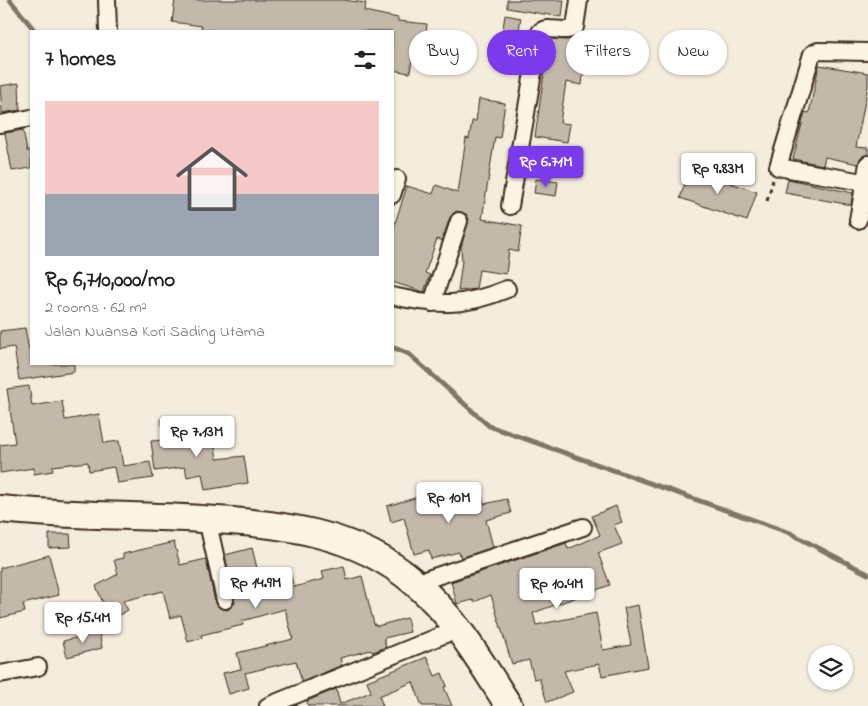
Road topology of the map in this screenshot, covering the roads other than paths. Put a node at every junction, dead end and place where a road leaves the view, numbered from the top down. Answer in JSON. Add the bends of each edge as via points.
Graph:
{"nodes":[{"id":1,"x":107,"y":0,"type":"edge"},
{"id":2,"x":579,"y":0,"type":"edge"},
{"id":3,"x":108,"y":30,"type":"edge"},
{"id":4,"x":868,"y":52,"type":"edge"},
{"id":5,"x":30,"y":118,"type":"edge"},
{"id":6,"x":0,"y":124,"type":"edge"},
{"id":7,"x":868,"y":164,"type":"edge"},
{"id":8,"x":866,"y":183,"type":"edge"},
{"id":9,"x":510,"y":206,"type":"dead end"},
{"id":10,"x":858,"y":220,"type":"dead end"},
{"id":11,"x":459,"y":221,"type":"dead end"},
{"id":12,"x":507,"y":289,"type":"dead end"},
{"id":13,"x":394,"y":296,"type":"edge"},
{"id":14,"x":432,"y":303,"type":"junction"},
{"id":15,"x":0,"y":509,"type":"edge"},
{"id":16,"x":207,"y":519,"type":"junction"},
{"id":17,"x":582,"y":527,"type":"dead end"},
{"id":18,"x":416,"y":583,"type":"junction"},
{"id":19,"x":225,"y":600,"type":"dead end"},
{"id":20,"x":460,"y":628,"type":"junction"},
{"id":21,"x":38,"y":667,"type":"dead end"},
{"id":22,"x":0,"y":674,"type":"edge"},
{"id":23,"x":268,"y":706,"type":"edge"},
{"id":24,"x":509,"y":706,"type":"edge"}],
"edges":[{"from":1,"to":3,"type":"street"},
{"from":2,"to":9,"type":"street","via":[[575,27],[565,31],[540,32]]},
{"from":4,"to":8,"type":"street","via":[[818,51],[812,54],[778,167]]},
{"from":5,"to":6,"type":"street"},
{"from":7,"to":8,"type":"street"},
{"from":8,"to":10,"type":"street"},
{"from":11,"to":14,"type":"street"},
{"from":12,"to":14,"type":"street","via":[[480,300]]},
{"from":13,"to":14,"type":"street"},
{"from":15,"to":16,"type":"highway"},
{"from":16,"to":18,"type":"highway","via":[[304,529],[327,536],[383,560]]},
{"from":16,"to":19,"type":"street"},
{"from":17,"to":18,"type":"street"},
{"from":18,"to":20,"type":"highway"},
{"from":20,"to":23,"type":"street"},
{"from":20,"to":24,"type":"highway"},
{"from":21,"to":22,"type":"street"}]}
